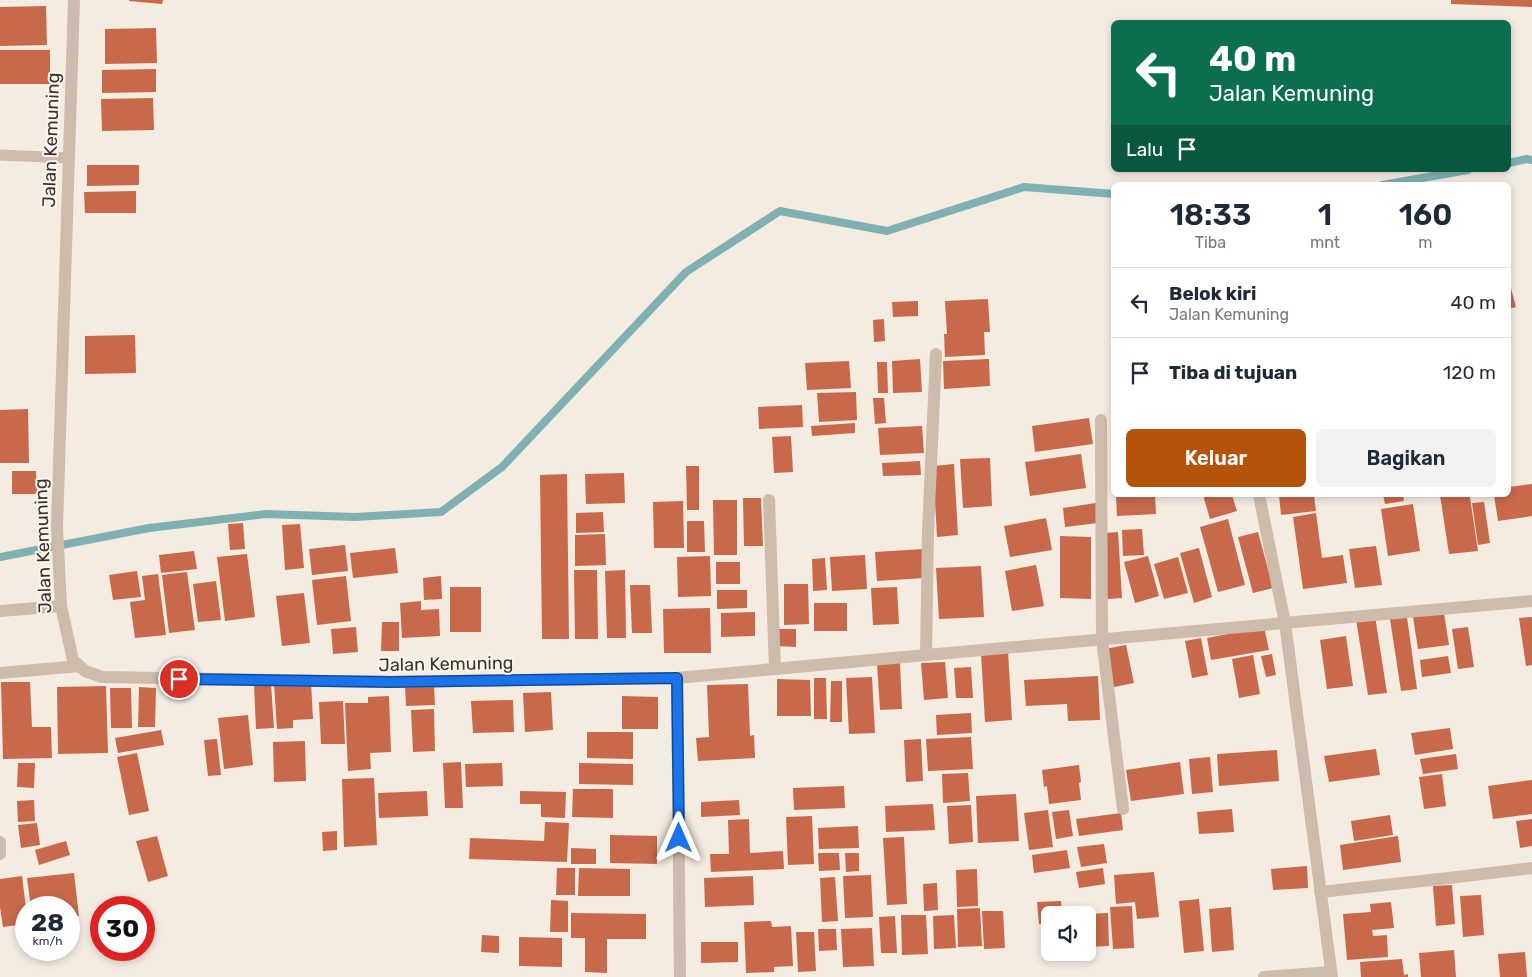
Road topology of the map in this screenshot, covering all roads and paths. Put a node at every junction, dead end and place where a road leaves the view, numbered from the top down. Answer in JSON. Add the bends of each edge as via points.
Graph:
{"nodes":[{"id":1,"x":74,"y":0,"type":"edge"},
{"id":2,"x":0,"y":155,"type":"edge"},
{"id":3,"x":68,"y":158,"type":"junction"},
{"id":4,"x":936,"y":354,"type":"dead end"},
{"id":5,"x":1101,"y":420,"type":"dead end"},
{"id":6,"x":1259,"y":497,"type":"edge"},
{"id":7,"x":769,"y":500,"type":"dead end"},
{"id":8,"x":1532,"y":600,"type":"edge"},
{"id":9,"x":61,"y":606,"type":"junction"},
{"id":10,"x":0,"y":611,"type":"edge"},
{"id":11,"x":1285,"y":623,"type":"junction"},
{"id":12,"x":1102,"y":639,"type":"junction"},
{"id":13,"x":926,"y":654,"type":"junction"},
{"id":14,"x":80,"y":666,"type":"junction"},
{"id":15,"x":775,"y":669,"type":"junction"},
{"id":16,"x":0,"y":673,"type":"edge"},
{"id":17,"x":677,"y":678,"type":"junction"},
{"id":18,"x":1124,"y":809,"type":"dead end"},
{"id":19,"x":0,"y":842,"type":"edge"},
{"id":20,"x":0,"y":854,"type":"edge"},
{"id":21,"x":1532,"y":868,"type":"edge"},
{"id":22,"x":1320,"y":892,"type":"junction"},
{"id":23,"x":1332,"y":975,"type":"edge"},
{"id":24,"x":680,"y":977,"type":"edge"},
{"id":25,"x":1264,"y":977,"type":"edge"}],
"edges":[{"from":1,"to":3,"type":"street","name":"Jalan Kemuning"},
{"from":2,"to":3,"type":"lane"},
{"from":3,"to":9,"type":"street","name":"Jalan Kemuning","via":[[57,527]]},
{"from":4,"to":13,"type":"street"},
{"from":5,"to":12,"type":"street"},
{"from":6,"to":11,"type":"street"},
{"from":7,"to":15,"type":"street"},
{"from":8,"to":11,"type":"street","name":"Jalan Kemuning"},
{"from":9,"to":10,"type":"street"},
{"from":9,"to":14,"type":"street","name":"Jalan Kemuning","via":[[73,660]]},
{"from":11,"to":12,"type":"street","name":"Jalan Kemuning"},
{"from":11,"to":22,"type":"street"},
{"from":12,"to":13,"type":"street","name":"Jalan Kemuning"},
{"from":12,"to":18,"type":"street"},
{"from":13,"to":15,"type":"street","name":"Jalan Kemuning"},
{"from":14,"to":16,"type":"street"},
{"from":14,"to":17,"type":"street","name":"Jalan Kemuning","via":[[85,672],[112,678],[391,682]]},
{"from":15,"to":17,"type":"street","name":"Jalan Kemuning"},
{"from":17,"to":24,"type":"street"},
{"from":19,"to":20,"type":"street"},
{"from":21,"to":22,"type":"street"},
{"from":22,"to":23,"type":"street"},
{"from":23,"to":25,"type":"street"}]}
